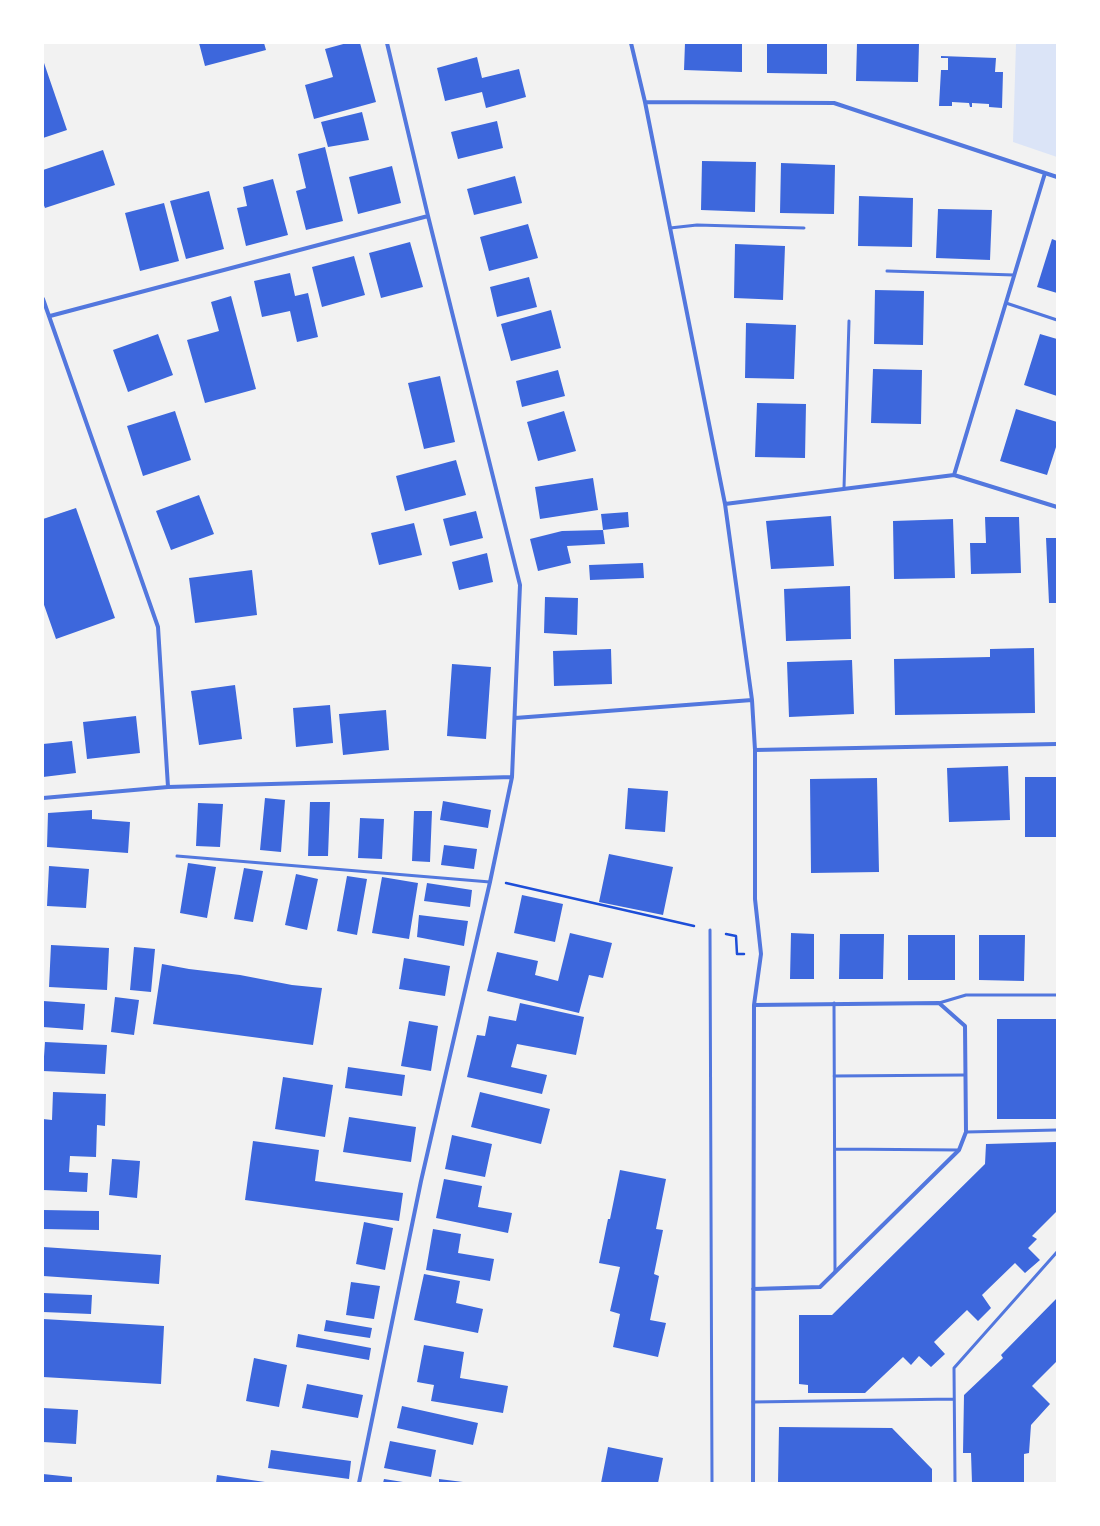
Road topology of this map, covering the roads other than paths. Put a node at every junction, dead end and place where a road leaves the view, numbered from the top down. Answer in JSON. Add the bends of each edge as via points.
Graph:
{"nodes":[{"id":1,"x":387,"y":43,"type":"edge"},
{"id":2,"x":631,"y":43,"type":"edge"},
{"id":3,"x":645,"y":102,"type":"junction"},
{"id":4,"x":1045,"y":173,"type":"junction"},
{"id":5,"x":1057,"y":177,"type":"edge"},
{"id":6,"x":428,"y":216,"type":"junction"},
{"id":7,"x":670,"y":228,"type":"junction"},
{"id":8,"x":804,"y":228,"type":"dead end"},
{"id":9,"x":887,"y":271,"type":"dead end"},
{"id":10,"x":1014,"y":275,"type":"junction"},
{"id":11,"x":43,"y":299,"type":"edge"},
{"id":12,"x":1006,"y":303,"type":"junction"},
{"id":13,"x":50,"y":316,"type":"junction"},
{"id":14,"x":1057,"y":320,"type":"edge"},
{"id":15,"x":849,"y":321,"type":"dead end"},
{"id":16,"x":954,"y":474,"type":"junction"},
{"id":17,"x":844,"y":488,"type":"junction"},
{"id":18,"x":725,"y":504,"type":"junction"},
{"id":19,"x":1057,"y":507,"type":"edge"},
{"id":20,"x":752,"y":700,"type":"junction"},
{"id":21,"x":515,"y":718,"type":"junction"},
{"id":22,"x":1057,"y":744,"type":"edge"},
{"id":23,"x":755,"y":750,"type":"junction"},
{"id":24,"x":512,"y":777,"type":"junction"},
{"id":25,"x":168,"y":787,"type":"junction"},
{"id":26,"x":43,"y":798,"type":"edge"},
{"id":27,"x":177,"y":856,"type":"dead end"},
{"id":28,"x":490,"y":882,"type":"junction"},
{"id":29,"x":710,"y":930,"type":"road end"},
{"id":30,"x":1057,"y":995,"type":"edge"},
{"id":31,"x":834,"y":1003,"type":"junction"},
{"id":32,"x":939,"y":1003,"type":"junction"},
{"id":33,"x":754,"y":1004,"type":"junction"},
{"id":34,"x":966,"y":1075,"type":"junction"},
{"id":35,"x":834,"y":1076,"type":"junction"},
{"id":36,"x":1057,"y":1130,"type":"edge"},
{"id":37,"x":966,"y":1132,"type":"junction"},
{"id":38,"x":835,"y":1149,"type":"junction"},
{"id":39,"x":959,"y":1150,"type":"junction"},
{"id":40,"x":1057,"y":1252,"type":"edge"},
{"id":41,"x":835,"y":1272,"type":"junction"},
{"id":42,"x":753,"y":1289,"type":"junction"},
{"id":43,"x":954,"y":1399,"type":"junction"},
{"id":44,"x":753,"y":1402,"type":"junction"},
{"id":45,"x":359,"y":1483,"type":"edge"},
{"id":46,"x":712,"y":1483,"type":"edge"},
{"id":47,"x":753,"y":1483,"type":"edge"},
{"id":48,"x":955,"y":1483,"type":"edge"}],
"edges":[{"from":1,"to":6,"type":"street"},
{"from":2,"to":3,"type":"street"},
{"from":3,"to":4,"type":"street","via":[[834,103]]},
{"from":3,"to":7,"type":"street"},
{"from":4,"to":5,"type":"street"},
{"from":4,"to":10,"type":"street"},
{"from":6,"to":13,"type":"street"},
{"from":6,"to":21,"type":"street","via":[[520,585]]},
{"from":7,"to":8,"type":"lane","via":[[697,225]]},
{"from":7,"to":18,"type":"street"},
{"from":9,"to":10,"type":"lane"},
{"from":10,"to":12,"type":"street"},
{"from":11,"to":13,"type":"street"},
{"from":12,"to":14,"type":"lane"},
{"from":12,"to":16,"type":"street"},
{"from":13,"to":25,"type":"street","via":[[158,627]]},
{"from":15,"to":17,"type":"lane"},
{"from":16,"to":17,"type":"street"},
{"from":16,"to":19,"type":"street"},
{"from":17,"to":18,"type":"street"},
{"from":18,"to":20,"type":"street"},
{"from":20,"to":21,"type":"street"},
{"from":20,"to":23,"type":"street"},
{"from":21,"to":24,"type":"street"},
{"from":22,"to":23,"type":"street"},
{"from":23,"to":33,"type":"street","via":[[755,899],[761,954]]},
{"from":24,"to":25,"type":"street"},
{"from":24,"to":28,"type":"street"},
{"from":25,"to":26,"type":"street"},
{"from":27,"to":28,"type":"lane"},
{"from":28,"to":45,"type":"street","via":[[421,1181]]},
{"from":29,"to":46,"type":"lane"},
{"from":30,"to":32,"type":"lane","via":[[966,995]]},
{"from":31,"to":32,"type":"street"},
{"from":31,"to":33,"type":"street"},
{"from":31,"to":35,"type":"lane"},
{"from":32,"to":34,"type":"street","via":[[965,1026]]},
{"from":33,"to":42,"type":"street"},
{"from":34,"to":35,"type":"lane"},
{"from":34,"to":37,"type":"street"},
{"from":35,"to":38,"type":"lane"},
{"from":36,"to":37,"type":"lane"},
{"from":37,"to":39,"type":"street"},
{"from":38,"to":39,"type":"lane"},
{"from":38,"to":41,"type":"lane"},
{"from":39,"to":41,"type":"street"},
{"from":40,"to":43,"type":"lane","via":[[954,1368]]},
{"from":41,"to":42,"type":"street","via":[[820,1287]]},
{"from":42,"to":44,"type":"street"},
{"from":43,"to":44,"type":"lane"},
{"from":43,"to":48,"type":"lane"},
{"from":44,"to":47,"type":"street"}]}
